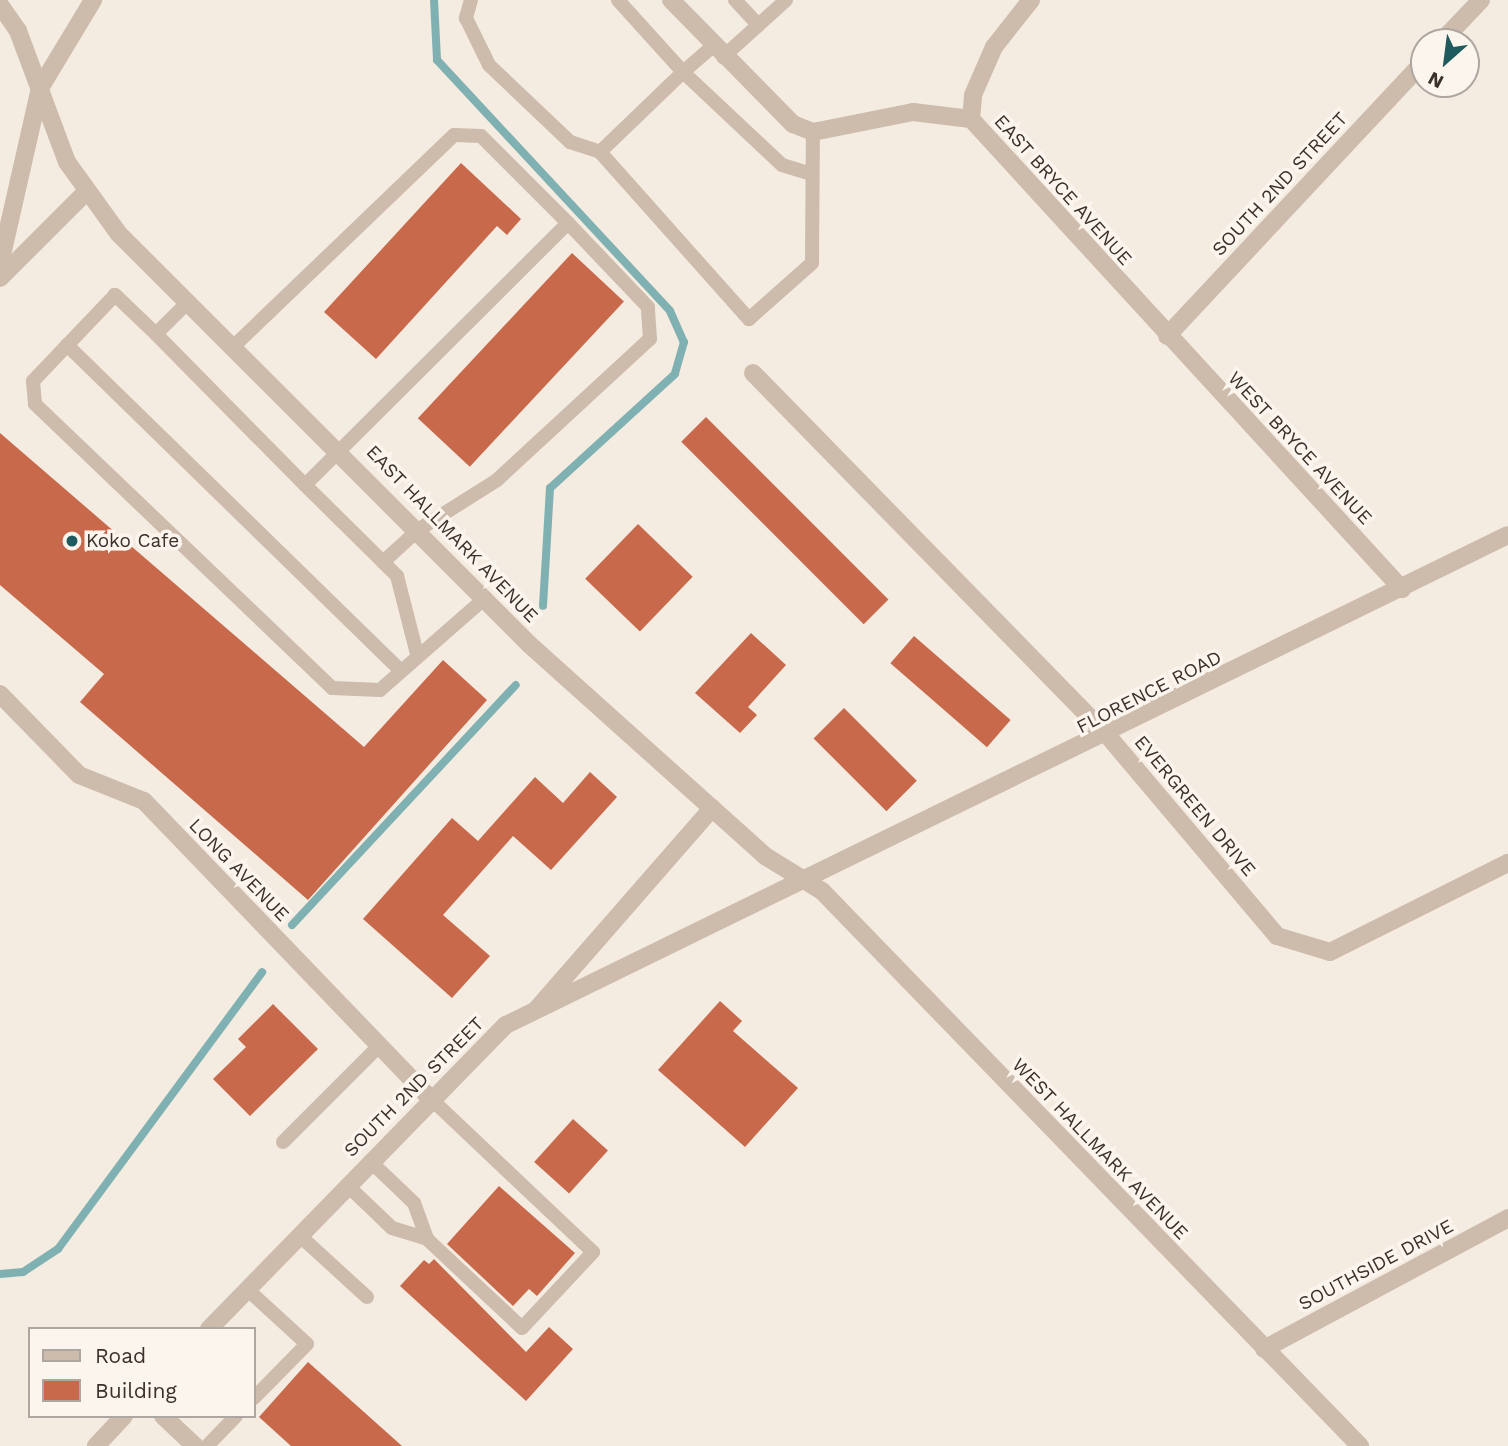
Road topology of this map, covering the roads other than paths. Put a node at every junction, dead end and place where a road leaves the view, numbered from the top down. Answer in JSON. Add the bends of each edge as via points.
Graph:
{"nodes":[{"id":1,"x":93,"y":0,"type":"edge"},
{"id":2,"x":471,"y":0,"type":"edge"},
{"id":3,"x":618,"y":0,"type":"edge"},
{"id":4,"x":671,"y":0,"type":"edge"},
{"id":5,"x":735,"y":0,"type":"edge"},
{"id":6,"x":786,"y":0,"type":"edge"},
{"id":7,"x":1031,"y":0,"type":"edge"},
{"id":8,"x":1481,"y":0,"type":"edge"},
{"id":9,"x":0,"y":5,"type":"edge"},
{"id":10,"x":758,"y":25,"type":"junction"},
{"id":11,"x":1454,"y":28,"type":"edge"},
{"id":12,"x":718,"y":51,"type":"junction"},
{"id":13,"x":683,"y":72,"type":"junction"},
{"id":14,"x":1410,"y":76,"type":"edge"},
{"id":15,"x":40,"y":88,"type":"junction"},
{"id":16,"x":971,"y":120,"type":"junction"},
{"id":17,"x":813,"y":132,"type":"junction"},
{"id":18,"x":600,"y":152,"type":"junction"},
{"id":19,"x":811,"y":174,"type":"junction"},
{"id":20,"x":84,"y":194,"type":"junction"},
{"id":21,"x":568,"y":223,"type":"junction"},
{"id":22,"x":0,"y":264,"type":"edge"},
{"id":23,"x":0,"y":278,"type":"edge"},
{"id":24,"x":188,"y":302,"type":"junction"},
{"id":25,"x":156,"y":334,"type":"junction"},
{"id":26,"x":1167,"y":336,"type":"junction"},
{"id":27,"x":66,"y":345,"type":"junction"},
{"id":28,"x":234,"y":346,"type":"junction"},
{"id":29,"x":753,"y":373,"type":"dead end"},
{"id":30,"x":341,"y":450,"type":"junction"},
{"id":31,"x":305,"y":485,"type":"junction"},
{"id":32,"x":418,"y":530,"type":"junction"},
{"id":33,"x":1508,"y":535,"type":"edge"},
{"id":34,"x":383,"y":562,"type":"junction"},
{"id":35,"x":1402,"y":589,"type":"junction"},
{"id":36,"x":485,"y":598,"type":"junction"},
{"id":37,"x":417,"y":654,"type":"junction"},
{"id":38,"x":400,"y":670,"type":"junction"},
{"id":39,"x":0,"y":694,"type":"edge"},
{"id":40,"x":1108,"y":736,"type":"junction"},
{"id":41,"x":712,"y":808,"type":"junction"},
{"id":42,"x":1508,"y":863,"type":"edge"},
{"id":43,"x":807,"y":883,"type":"junction"},
{"id":44,"x":533,"y":1013,"type":"junction"},
{"id":45,"x":378,"y":1047,"type":"junction"},
{"id":46,"x":431,"y":1099,"type":"junction"},
{"id":47,"x":283,"y":1142,"type":"dead end"},
{"id":48,"x":370,"y":1161,"type":"junction"},
{"id":49,"x":347,"y":1185,"type":"junction"},
{"id":50,"x":1508,"y":1218,"type":"edge"},
{"id":51,"x":299,"y":1235,"type":"junction"},
{"id":52,"x":427,"y":1239,"type":"junction"},
{"id":53,"x":247,"y":1289,"type":"junction"},
{"id":54,"x":367,"y":1297,"type":"dead end"},
{"id":55,"x":211,"y":1327,"type":"edge"},
{"id":56,"x":1264,"y":1349,"type":"junction"},
{"id":57,"x":256,"y":1396,"type":"edge"},
{"id":58,"x":122,"y":1418,"type":"edge"},
{"id":59,"x":165,"y":1418,"type":"edge"},
{"id":60,"x":234,"y":1418,"type":"edge"},
{"id":61,"x":96,"y":1446,"type":"edge"},
{"id":62,"x":195,"y":1446,"type":"edge"},
{"id":63,"x":206,"y":1446,"type":"edge"},
{"id":64,"x":1360,"y":1446,"type":"edge"}],
"edges":[{"from":1,"to":15,"type":"street"},
{"from":2,"to":18,"type":"lane","via":[[466,18],[489,65],[570,142]]},
{"from":3,"to":13,"type":"lane"},
{"from":4,"to":12,"type":"street"},
{"from":5,"to":10,"type":"lane"},
{"from":6,"to":10,"type":"lane"},
{"from":7,"to":16,"type":"street","via":[[994,47],[973,95]]},
{"from":8,"to":11,"type":"street"},
{"from":9,"to":15,"type":"street","via":[[18,31]]},
{"from":10,"to":12,"type":"lane"},
{"from":12,"to":13,"type":"lane"},
{"from":12,"to":17,"type":"street","via":[[770,107]]},
{"from":13,"to":18,"type":"lane"},
{"from":13,"to":19,"type":"lane","via":[[782,165]]},
{"from":14,"to":26,"type":"street","name":"SOUTH 2ND STREET"},
{"from":15,"to":20,"type":"street"},
{"from":15,"to":22,"type":"street"},
{"from":16,"to":17,"type":"street","name":"EAST BRYCE AVENUE","via":[[913,112]]},
{"from":16,"to":26,"type":"street","name":"EAST BRYCE AVENUE"},
{"from":17,"to":19,"type":"lane"},
{"from":18,"to":19,"type":"lane","via":[[749,319],[812,263]]},
{"from":20,"to":23,"type":"street"},
{"from":20,"to":24,"type":"street","name":"EAST HALLMARK AVENUE"},
{"from":21,"to":28,"type":"lane","via":[[481,136],[454,135]]},
{"from":21,"to":30,"type":"lane"},
{"from":21,"to":32,"type":"lane","via":[[648,307],[650,339],[497,480]]},
{"from":24,"to":25,"type":"lane"},
{"from":24,"to":28,"type":"street","name":"EAST HALLMARK AVENUE"},
{"from":25,"to":27,"type":"lane","via":[[115,295]]},
{"from":25,"to":31,"type":"lane"},
{"from":26,"to":35,"type":"street","name":"WEST BRYCE AVENUE"},
{"from":27,"to":38,"type":"lane"},
{"from":27,"to":38,"type":"lane","via":[[33,381],[35,404],[332,688],[380,690]]},
{"from":28,"to":30,"type":"street","name":"EAST HALLMARK AVENUE"},
{"from":29,"to":40,"type":"street","name":"EVERGREEN DRIVE"},
{"from":30,"to":31,"type":"lane"},
{"from":30,"to":32,"type":"street","name":"EAST HALLMARK AVENUE"},
{"from":31,"to":34,"type":"lane"},
{"from":32,"to":34,"type":"lane"},
{"from":32,"to":36,"type":"street","name":"EAST HALLMARK AVENUE"},
{"from":33,"to":35,"type":"street","name":"FLORENCE ROAD"},
{"from":34,"to":37,"type":"lane","via":[[397,576]]},
{"from":35,"to":40,"type":"street","name":"FLORENCE ROAD"},
{"from":36,"to":37,"type":"lane","via":[[445,639]]},
{"from":36,"to":41,"type":"street","name":"EAST HALLMARK AVENUE"},
{"from":37,"to":38,"type":"lane"},
{"from":39,"to":45,"type":"street","name":"LONG AVENUE","via":[[79,775],[144,801]]},
{"from":40,"to":42,"type":"street","name":"EVERGREEN DRIVE","via":[[1277,936],[1330,953]]},
{"from":40,"to":43,"type":"street","name":"FLORENCE ROAD"},
{"from":41,"to":43,"type":"street","name":"EAST HALLMARK AVENUE"},
{"from":41,"to":44,"type":"street"},
{"from":43,"to":44,"type":"street","name":"SOUTH 2ND STREET"},
{"from":43,"to":56,"type":"street","name":"WEST HALLMARK AVENUE","via":[[822,891]]},
{"from":44,"to":46,"type":"street","name":"SOUTH 2ND STREET","via":[[506,1025]]},
{"from":45,"to":46,"type":"street","name":"LONG AVENUE"},
{"from":45,"to":47,"type":"lane"},
{"from":46,"to":48,"type":"street","name":"SOUTH 2ND STREET"},
{"from":46,"to":52,"type":"lane","via":[[593,1252],[522,1328]]},
{"from":48,"to":49,"type":"street","name":"SOUTH 2ND STREET"},
{"from":48,"to":52,"type":"lane","via":[[414,1202]]},
{"from":49,"to":51,"type":"street","name":"SOUTH 2ND STREET"},
{"from":49,"to":52,"type":"lane","via":[[392,1228]]},
{"from":50,"to":56,"type":"street","name":"SOUTHSIDE DRIVE"},
{"from":51,"to":53,"type":"street","name":"SOUTH 2ND STREET"},
{"from":51,"to":54,"type":"lane"},
{"from":53,"to":55,"type":"street","name":"SOUTH 2ND STREET"},
{"from":53,"to":57,"type":"lane","via":[[307,1344]]},
{"from":56,"to":64,"type":"street","name":"WEST HALLMARK AVENUE"},
{"from":58,"to":61,"type":"street"},
{"from":59,"to":62,"type":"street"},
{"from":60,"to":63,"type":"lane"}]}
